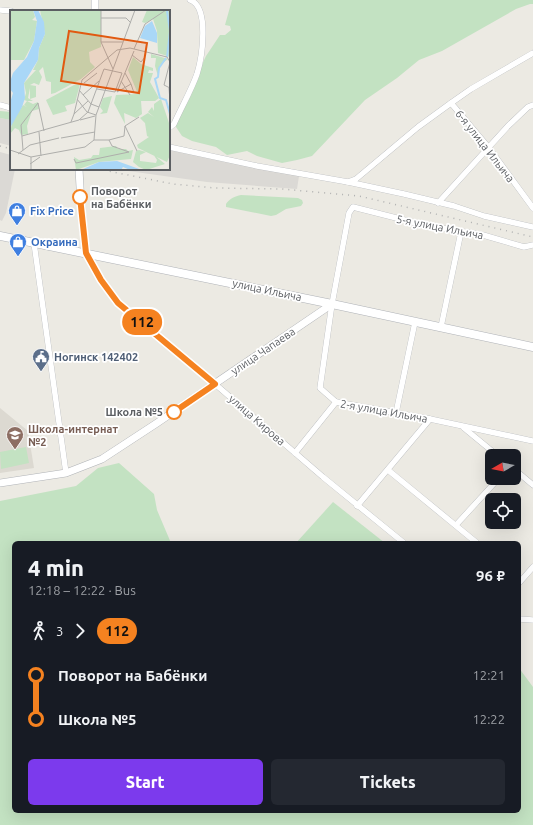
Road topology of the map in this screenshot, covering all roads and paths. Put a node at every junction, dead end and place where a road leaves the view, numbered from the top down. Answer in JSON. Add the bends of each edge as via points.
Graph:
{"nodes":[{"id":1,"x":190,"y":0,"type":"edge"},
{"id":2,"x":0,"y":10,"type":"edge"},
{"id":3,"x":10,"y":11,"type":"edge"},
{"id":4,"x":533,"y":53,"type":"edge"},
{"id":5,"x":451,"y":103,"type":"junction"},
{"id":6,"x":0,"y":105,"type":"edge"},
{"id":7,"x":533,"y":105,"type":"edge"},
{"id":8,"x":10,"y":108,"type":"edge"},
{"id":9,"x":170,"y":127,"type":"edge"},
{"id":10,"x":170,"y":147,"type":"edge"},
{"id":11,"x":489,"y":148,"type":"junction"},
{"id":12,"x":79,"y":170,"type":"edge"},
{"id":13,"x":348,"y":182,"type":"junction"},
{"id":14,"x":438,"y":203,"type":"junction"},
{"id":15,"x":533,"y":208,"type":"edge"},
{"id":16,"x":349,"y":213,"type":"joint"},
{"id":17,"x":533,"y":227,"type":"edge"},
{"id":18,"x":461,"y":232,"type":"junction"},
{"id":19,"x":0,"y":236,"type":"edge"},
{"id":20,"x":34,"y":243,"type":"junction"},
{"id":21,"x":533,"y":245,"type":"edge"},
{"id":22,"x":86,"y":253,"type":"junction"},
{"id":23,"x":332,"y":304,"type":"junction"},
{"id":24,"x":415,"y":322,"type":"junction"},
{"id":25,"x":441,"y":327,"type":"junction"},
{"id":26,"x":533,"y":348,"type":"edge"},
{"id":27,"x":215,"y":384,"type":"junction"},
{"id":28,"x":336,"y":402,"type":"junction"},
{"id":29,"x":396,"y":413,"type":"junction"},
{"id":30,"x":430,"y":419,"type":"junction"},
{"id":31,"x":462,"y":426,"type":"junction"},
{"id":32,"x":533,"y":441,"type":"edge"},
{"id":33,"x":490,"y":449,"type":"edge"},
{"id":34,"x":295,"y":453,"type":"junction"},
{"id":35,"x":388,"y":470,"type":"junction"},
{"id":36,"x":66,"y":472,"type":"junction"},
{"id":37,"x":521,"y":475,"type":"edge"},
{"id":38,"x":0,"y":483,"type":"edge"},
{"id":39,"x":493,"y":485,"type":"edge"},
{"id":40,"x":533,"y":485,"type":"edge"},
{"id":41,"x":357,"y":506,"type":"junction"},
{"id":42,"x":456,"y":525,"type":"junction"},
{"id":43,"x":401,"y":541,"type":"edge"},
{"id":44,"x":475,"y":541,"type":"edge"},
{"id":45,"x":533,"y":567,"type":"edge"},
{"id":46,"x":521,"y":581,"type":"edge"},
{"id":47,"x":521,"y":619,"type":"edge"},
{"id":48,"x":533,"y":620,"type":"edge"}],
"edges":[{"from":1,"to":9,"type":"street","via":[[197,5],[201,13],[203,29],[199,65],[174,124]]},
{"from":2,"to":3,"type":"street"},
{"from":4,"to":5,"type":"street","name":"6-я улица Ильича"},
{"from":5,"to":11,"type":"street","name":"6-я улица Ильича"},
{"from":5,"to":13,"type":"street","via":[[356,179]]},
{"from":6,"to":8,"type":"street"},
{"from":7,"to":11,"type":"street","via":[[508,126]]},
{"from":10,"to":13,"type":"street","via":[[279,171]]},
{"from":11,"to":14,"type":"street"},
{"from":11,"to":15,"type":"street","name":"6-я улица Ильича"},
{"from":12,"to":22,"type":"street"},
{"from":13,"to":14,"type":"street"},
{"from":14,"to":17,"type":"street"},
{"from":16,"to":18,"type":"street","name":"5-я улица Ильича","via":[[353,207]]},
{"from":16,"to":23,"type":"street","name":"2-я улица Ильича"},
{"from":18,"to":21,"type":"street","name":"5-я улица Ильича","via":[[524,246]]},
{"from":18,"to":25,"type":"street"},
{"from":19,"to":20,"type":"main road","name":"улица Ильича"},
{"from":20,"to":22,"type":"main road","name":"улица Ильича"},
{"from":20,"to":36,"type":"street"},
{"from":22,"to":23,"type":"main road","name":"улица Ильича"},
{"from":22,"to":27,"type":"street","name":"улица Кирова","via":[[118,303]]},
{"from":23,"to":24,"type":"main road","name":"улица Ильича"},
{"from":23,"to":27,"type":"street","name":"улица Чапаева"},
{"from":23,"to":28,"type":"street","name":"2-я улица Ильича","via":[[320,388]]},
{"from":24,"to":25,"type":"main road","name":"улица Ильича"},
{"from":24,"to":29,"type":"street"},
{"from":25,"to":26,"type":"main road","name":"улица Ильича"},
{"from":27,"to":34,"type":"street","name":"улица Кирова"},
{"from":27,"to":36,"type":"street","name":"улица Чапаева","via":[[102,459]]},
{"from":28,"to":29,"type":"street","name":"2-я улица Ильича"},
{"from":28,"to":34,"type":"street"},
{"from":29,"to":30,"type":"street","name":"2-я улица Ильича"},
{"from":30,"to":31,"type":"street","name":"2-я улица Ильича"},
{"from":30,"to":35,"type":"street"},
{"from":31,"to":32,"type":"street","name":"2-я улица Ильича"},
{"from":31,"to":33,"type":"street"},
{"from":34,"to":41,"type":"street","name":"улица Кирова"},
{"from":35,"to":41,"type":"street"},
{"from":35,"to":42,"type":"street"},
{"from":36,"to":38,"type":"street","name":"улица Чапаева"},
{"from":37,"to":40,"type":"street"},
{"from":39,"to":42,"type":"street"},
{"from":41,"to":43,"type":"street","name":"улица Кирова"},
{"from":42,"to":44,"type":"street"},
{"from":45,"to":46,"type":"street"},
{"from":47,"to":48,"type":"street"}]}
